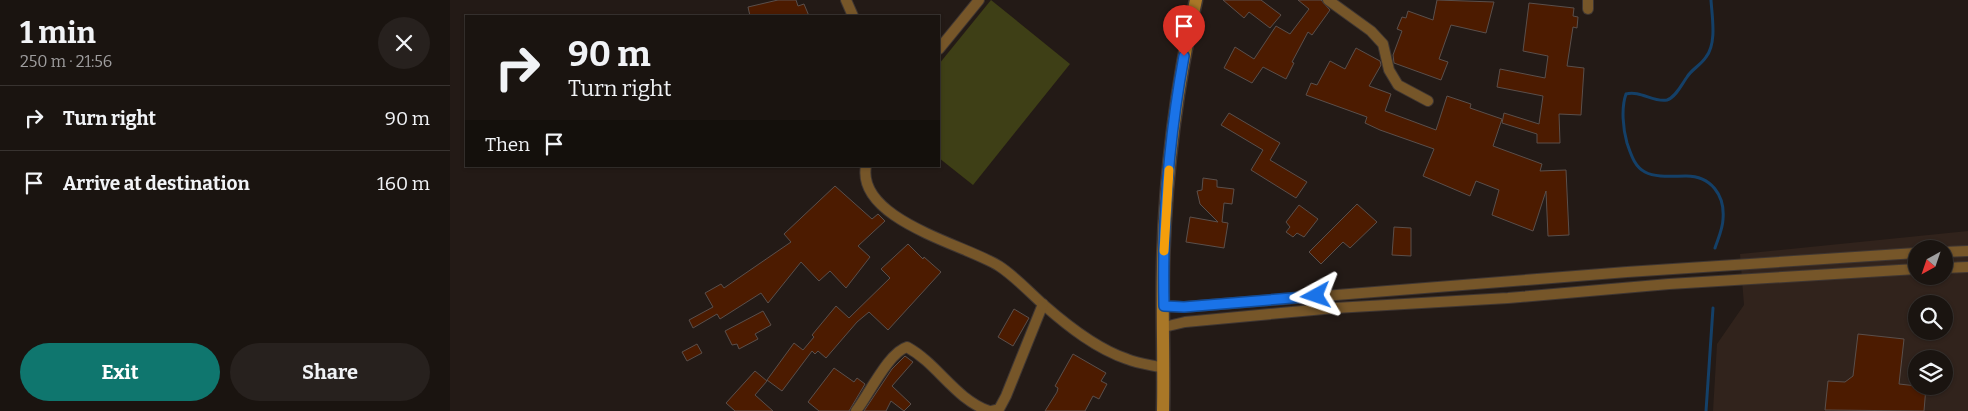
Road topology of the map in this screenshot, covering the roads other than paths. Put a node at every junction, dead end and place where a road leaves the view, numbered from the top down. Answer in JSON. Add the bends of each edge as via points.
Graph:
{"nodes":[{"id":1,"x":846,"y":0,"type":"edge"},
{"id":2,"x":979,"y":0,"type":"edge"},
{"id":3,"x":1196,"y":0,"type":"edge"},
{"id":4,"x":1328,"y":0,"type":"edge"},
{"id":5,"x":853,"y":15,"type":"edge"},
{"id":6,"x":940,"y":48,"type":"edge"},
{"id":7,"x":1428,"y":102,"type":"dead end"},
{"id":8,"x":866,"y":167,"type":"edge"},
{"id":9,"x":1968,"y":251,"type":"edge"},
{"id":10,"x":1953,"y":252,"type":"edge"},
{"id":11,"x":1908,"y":254,"type":"edge"},
{"id":12,"x":1968,"y":266,"type":"edge"},
{"id":13,"x":1953,"y":267,"type":"edge"},
{"id":14,"x":1908,"y":269,"type":"edge"},
{"id":15,"x":1043,"y":304,"type":"junction"},
{"id":16,"x":1164,"y":306,"type":"junction"},
{"id":17,"x":1164,"y":327,"type":"junction"},
{"id":18,"x":1164,"y":368,"type":"junction"},
{"id":19,"x":856,"y":411,"type":"edge"},
{"id":20,"x":990,"y":411,"type":"edge"},
{"id":21,"x":1163,"y":411,"type":"edge"}],
"edges":[{"from":1,"to":5,"type":"street"},
{"from":2,"to":6,"type":"street"},
{"from":3,"to":16,"type":"main road","via":[[1170,145]]},
{"from":4,"to":7,"type":"street","via":[[1371,31],[1383,44],[1389,70],[1398,85]]},
{"from":8,"to":15,"type":"street","via":[[864,176],[871,194],[885,207],[916,228],[979,254],[1002,268]]},
{"from":9,"to":10,"type":"street"},
{"from":11,"to":16,"type":"street"},
{"from":12,"to":13,"type":"street"},
{"from":14,"to":17,"type":"street","via":[[1335,308],[1185,322]]},
{"from":15,"to":18,"type":"street","via":[[1105,350],[1128,360]]},
{"from":15,"to":20,"type":"street","via":[[1006,396],[999,409]]},
{"from":16,"to":17,"type":"main road"},
{"from":17,"to":18,"type":"main road"},
{"from":18,"to":21,"type":"main road"},
{"from":19,"to":20,"type":"street","via":[[899,349],[907,346],[961,395]]}]}
